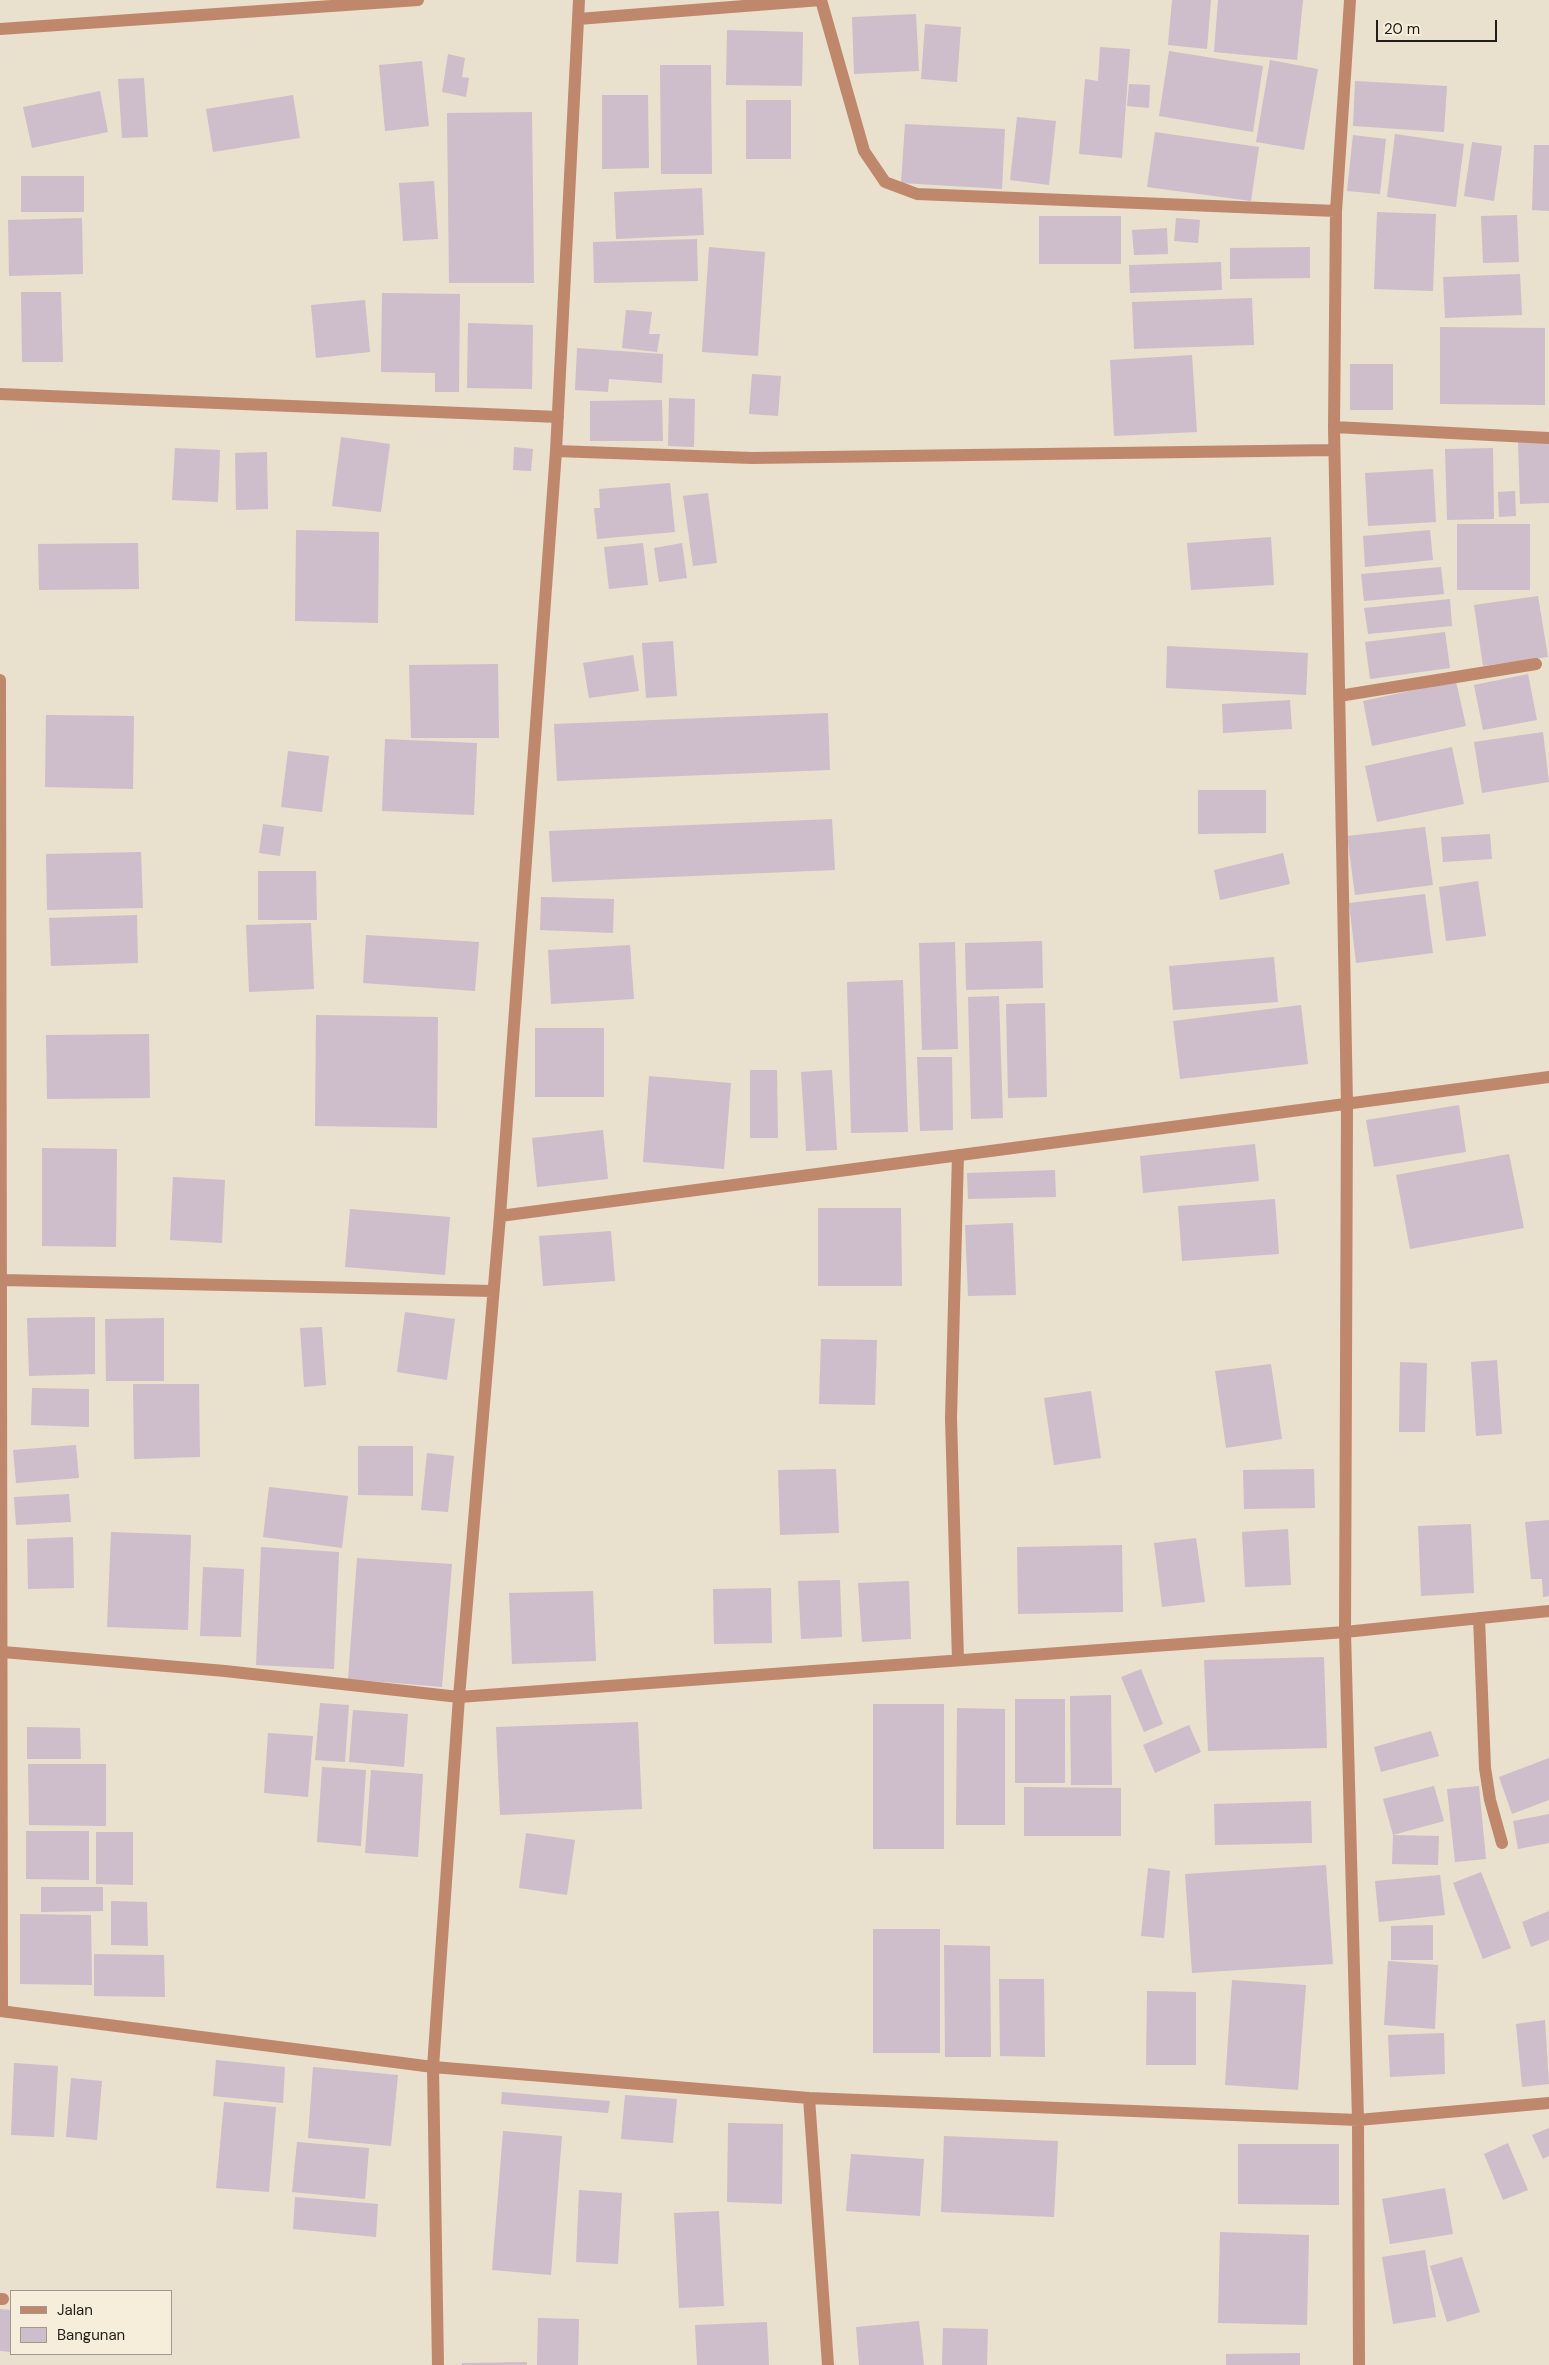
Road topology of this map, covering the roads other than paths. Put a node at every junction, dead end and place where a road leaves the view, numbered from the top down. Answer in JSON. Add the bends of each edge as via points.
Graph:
{"nodes":[{"id":1,"x":418,"y":0,"type":"edge"},
{"id":2,"x":578,"y":0,"type":"edge"},
{"id":3,"x":821,"y":0,"type":"edge"},
{"id":4,"x":1350,"y":0,"type":"edge"},
{"id":5,"x":578,"y":19,"type":"junction"},
{"id":6,"x":0,"y":29,"type":"edge"},
{"id":7,"x":1336,"y":211,"type":"junction"},
{"id":8,"x":0,"y":394,"type":"edge"},
{"id":9,"x":558,"y":417,"type":"junction"},
{"id":10,"x":1334,"y":427,"type":"junction"},
{"id":11,"x":1549,"y":438,"type":"edge"},
{"id":12,"x":1334,"y":450,"type":"junction"},
{"id":13,"x":556,"y":451,"type":"junction"},
{"id":14,"x":1536,"y":664,"type":"dead end"},
{"id":15,"x":0,"y":680,"type":"edge"},
{"id":16,"x":1339,"y":696,"type":"junction"},
{"id":17,"x":1549,"y":1077,"type":"edge"},
{"id":18,"x":1347,"y":1104,"type":"junction"},
{"id":19,"x":958,"y":1155,"type":"junction"},
{"id":20,"x":500,"y":1216,"type":"junction"},
{"id":21,"x":2,"y":1280,"type":"junction"},
{"id":22,"x":493,"y":1291,"type":"junction"},
{"id":23,"x":1549,"y":1611,"type":"edge"},
{"id":24,"x":1479,"y":1618,"type":"junction"},
{"id":25,"x":1345,"y":1632,"type":"junction"},
{"id":26,"x":3,"y":1652,"type":"junction"},
{"id":27,"x":958,"y":1660,"type":"junction"},
{"id":28,"x":459,"y":1697,"type":"junction"},
{"id":29,"x":1502,"y":1843,"type":"dead end"},
{"id":30,"x":1,"y":2011,"type":"edge"},
{"id":31,"x":433,"y":2066,"type":"junction"},
{"id":32,"x":809,"y":2098,"type":"junction"},
{"id":33,"x":1549,"y":2103,"type":"edge"},
{"id":34,"x":1358,"y":2120,"type":"junction"},
{"id":35,"x":438,"y":2365,"type":"edge"},
{"id":36,"x":828,"y":2365,"type":"edge"},
{"id":37,"x":1360,"y":2365,"type":"edge"}],
"edges":[{"from":1,"to":6,"type":"street"},
{"from":2,"to":5,"type":"street"},
{"from":3,"to":5,"type":"street"},
{"from":3,"to":7,"type":"street","via":[[864,151],[885,182],[917,194]]},
{"from":4,"to":7,"type":"street"},
{"from":5,"to":9,"type":"street"},
{"from":7,"to":10,"type":"street"},
{"from":8,"to":9,"type":"street"},
{"from":9,"to":13,"type":"street"},
{"from":10,"to":11,"type":"street"},
{"from":10,"to":12,"type":"street"},
{"from":12,"to":13,"type":"street","via":[[752,458]]},
{"from":12,"to":16,"type":"street"},
{"from":13,"to":20,"type":"street"},
{"from":14,"to":16,"type":"street"},
{"from":15,"to":21,"type":"street"},
{"from":16,"to":18,"type":"street"},
{"from":17,"to":18,"type":"street"},
{"from":18,"to":19,"type":"street"},
{"from":18,"to":25,"type":"street"},
{"from":19,"to":20,"type":"street"},
{"from":19,"to":27,"type":"street","via":[[951,1418]]},
{"from":20,"to":22,"type":"street"},
{"from":21,"to":22,"type":"street"},
{"from":21,"to":26,"type":"street"},
{"from":22,"to":28,"type":"street"},
{"from":23,"to":24,"type":"street"},
{"from":24,"to":25,"type":"street"},
{"from":24,"to":29,"type":"street","via":[[1485,1768]]},
{"from":25,"to":27,"type":"street"},
{"from":25,"to":34,"type":"street"},
{"from":26,"to":28,"type":"street","via":[[225,1670]]},
{"from":26,"to":30,"type":"street"},
{"from":27,"to":28,"type":"street"},
{"from":28,"to":31,"type":"street"},
{"from":30,"to":31,"type":"street"},
{"from":31,"to":32,"type":"street"},
{"from":31,"to":35,"type":"street"},
{"from":32,"to":34,"type":"street"},
{"from":32,"to":36,"type":"street"},
{"from":33,"to":34,"type":"street"},
{"from":34,"to":37,"type":"street"}]}
